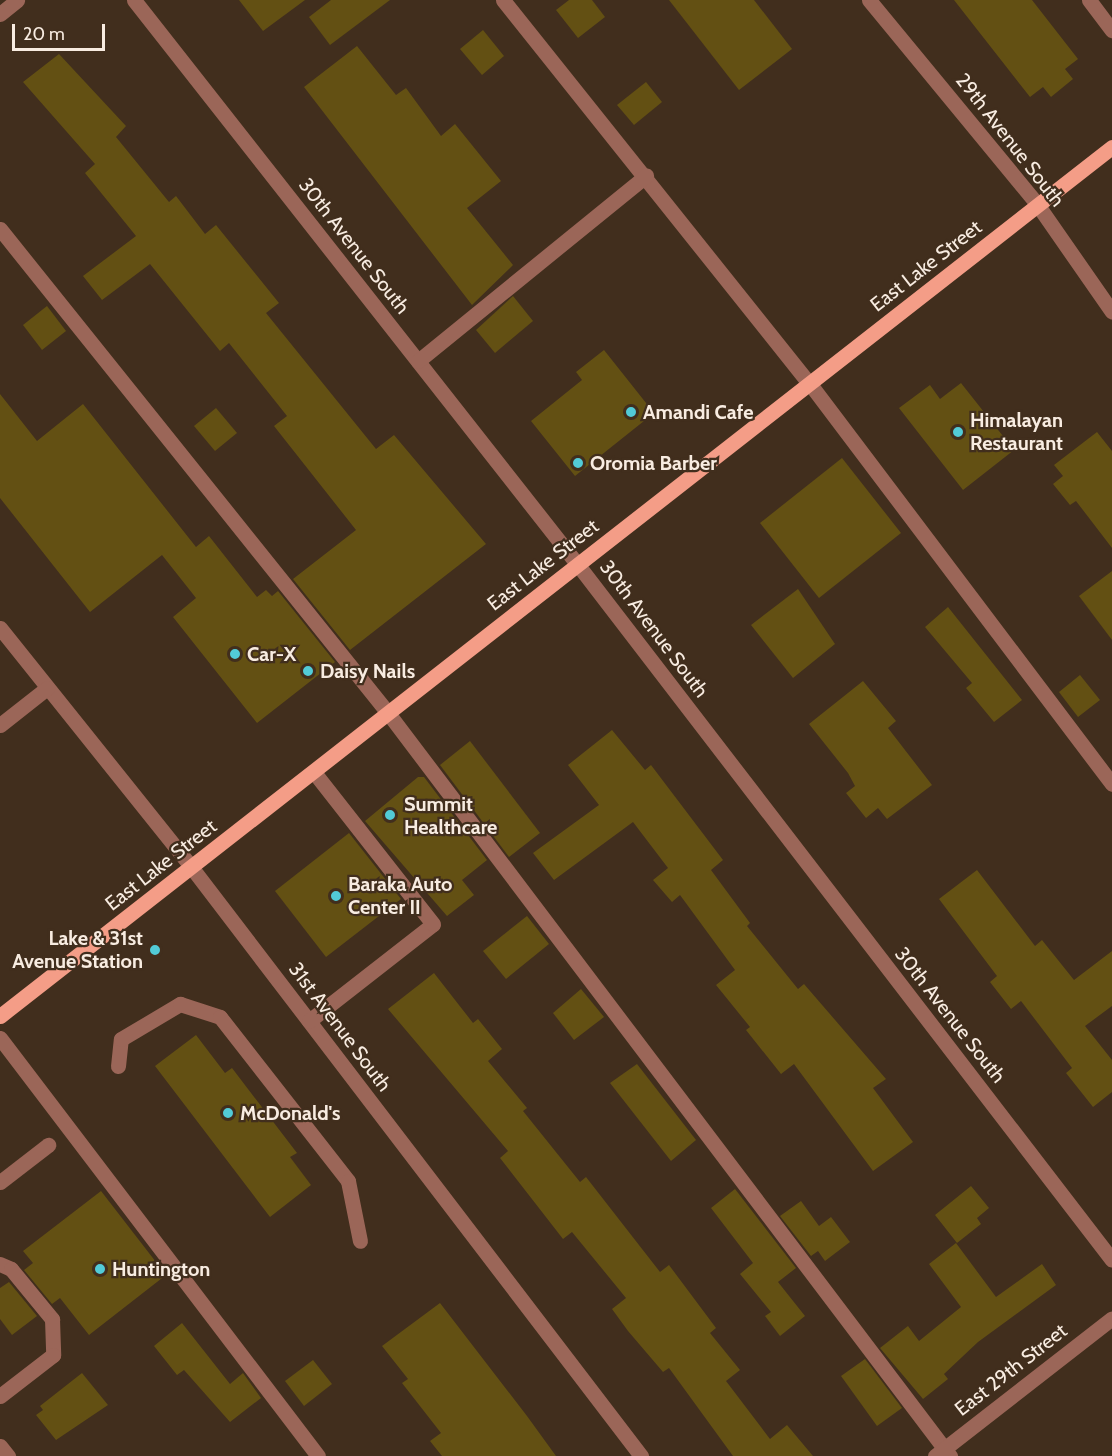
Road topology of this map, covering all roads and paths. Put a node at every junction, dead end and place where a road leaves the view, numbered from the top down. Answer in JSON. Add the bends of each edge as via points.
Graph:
{"nodes":[{"id":1,"x":17,"y":0,"type":"edge"},
{"id":2,"x":134,"y":0,"type":"edge"},
{"id":3,"x":503,"y":0,"type":"edge"},
{"id":4,"x":869,"y":0,"type":"edge"},
{"id":5,"x":1089,"y":0,"type":"edge"},
{"id":6,"x":0,"y":14,"type":"edge"},
{"id":7,"x":1112,"y":30,"type":"edge"},
{"id":8,"x":1112,"y":147,"type":"edge"},
{"id":9,"x":646,"y":176,"type":"junction"},
{"id":10,"x":1037,"y":204,"type":"junction"},
{"id":11,"x":0,"y":229,"type":"edge"},
{"id":12,"x":1112,"y":312,"type":"edge"},
{"id":13,"x":417,"y":361,"type":"junction"},
{"id":14,"x":810,"y":384,"type":"junction"},
{"id":15,"x":578,"y":565,"type":"junction"},
{"id":16,"x":0,"y":628,"type":"edge"},
{"id":17,"x":47,"y":688,"type":"junction"},
{"id":18,"x":388,"y":713,"type":"junction"},
{"id":19,"x":0,"y":725,"type":"edge"},
{"id":20,"x":314,"y":772,"type":"junction"},
{"id":21,"x":1112,"y":784,"type":"edge"},
{"id":22,"x":192,"y":868,"type":"junction"},
{"id":23,"x":0,"y":1016,"type":"edge"},
{"id":24,"x":309,"y":1021,"type":"junction"},
{"id":25,"x":0,"y":1038,"type":"edge"},
{"id":26,"x":118,"y":1066,"type":"dead end"},
{"id":27,"x":48,"y":1145,"type":"dead end"},
{"id":28,"x":0,"y":1182,"type":"edge"},
{"id":29,"x":360,"y":1241,"type":"dead end"},
{"id":30,"x":1112,"y":1260,"type":"edge"},
{"id":31,"x":0,"y":1264,"type":"edge"},
{"id":32,"x":1112,"y":1318,"type":"edge"},
{"id":33,"x":0,"y":1396,"type":"edge"},
{"id":34,"x":0,"y":1446,"type":"edge"},
{"id":35,"x":943,"y":1454,"type":"edge"},
{"id":36,"x":8,"y":1456,"type":"edge"},
{"id":37,"x":318,"y":1456,"type":"edge"},
{"id":38,"x":641,"y":1456,"type":"edge"}],
"edges":[{"from":1,"to":6,"type":"street"},
{"from":2,"to":13,"type":"street","name":"30th Avenue South"},
{"from":3,"to":9,"type":"street"},
{"from":4,"to":10,"type":"street","name":"29th Avenue South"},
{"from":5,"to":7,"type":"street"},
{"from":8,"to":10,"type":"main road","name":"East Lake Street"},
{"from":9,"to":13,"type":"street"},
{"from":9,"to":14,"type":"street"},
{"from":10,"to":12,"type":"street","name":"29th Avenue South"},
{"from":10,"to":14,"type":"main road","name":"East Lake Street"},
{"from":11,"to":18,"type":"street"},
{"from":13,"to":15,"type":"street","name":"30th Avenue South"},
{"from":14,"to":15,"type":"main road","name":"East Lake Street"},
{"from":14,"to":21,"type":"street"},
{"from":15,"to":18,"type":"main road","name":"East Lake Street"},
{"from":15,"to":30,"type":"street","name":"30th Avenue South"},
{"from":16,"to":17,"type":"street","name":"31st Avenue South"},
{"from":17,"to":19,"type":"street"},
{"from":17,"to":22,"type":"street","name":"31st Avenue South"},
{"from":18,"to":20,"type":"main road","name":"East Lake Street"},
{"from":18,"to":35,"type":"street"},
{"from":20,"to":22,"type":"main road","name":"East Lake Street"},
{"from":20,"to":24,"type":"street","via":[[434,924]]},
{"from":22,"to":23,"type":"main road","name":"East Lake Street"},
{"from":22,"to":24,"type":"street","name":"31st Avenue South"},
{"from":24,"to":38,"type":"street","name":"31st Avenue South"},
{"from":25,"to":37,"type":"street"},
{"from":26,"to":29,"type":"street","via":[[121,1039],[180,1004],[220,1017],[348,1181]]},
{"from":27,"to":28,"type":"street"},
{"from":31,"to":33,"type":"street","via":[[11,1269],[52,1319],[53,1355]]},
{"from":32,"to":35,"type":"street","name":"East 29th Street"},
{"from":34,"to":36,"type":"street"}]}
